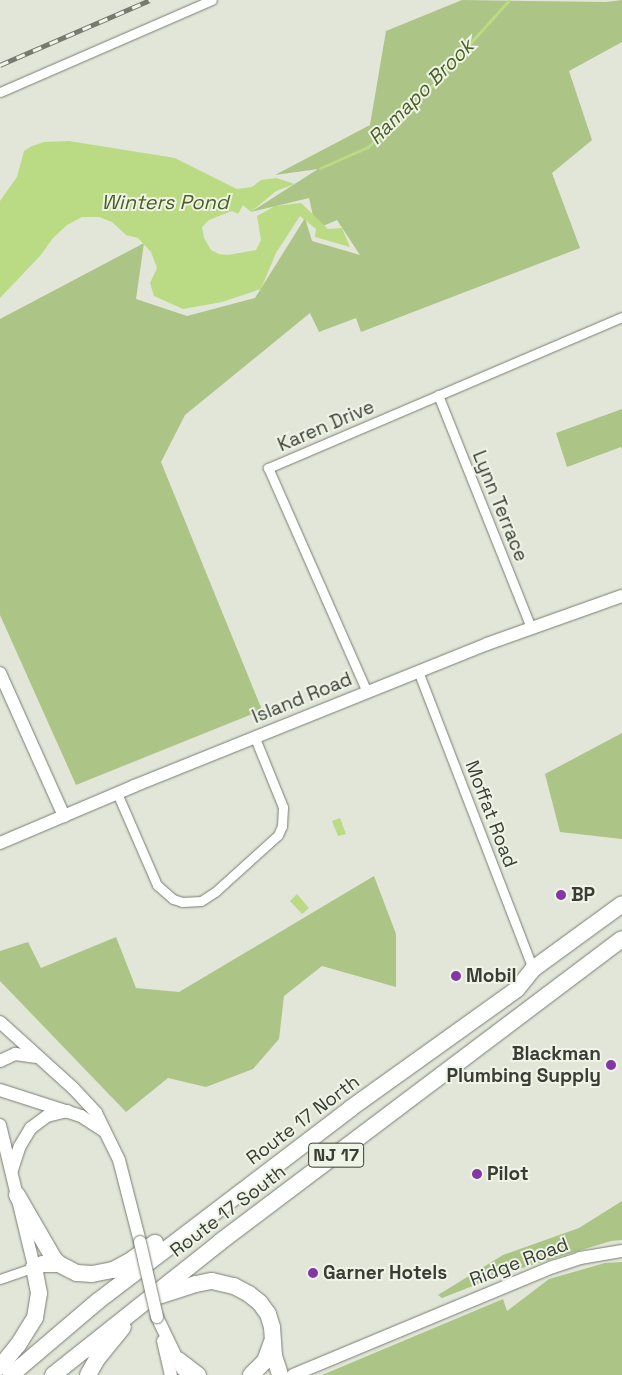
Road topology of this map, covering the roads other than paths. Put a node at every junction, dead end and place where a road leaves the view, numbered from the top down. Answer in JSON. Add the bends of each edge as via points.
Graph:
{"nodes":[{"id":1,"x":212,"y":0,"type":"edge"},
{"id":2,"x":0,"y":92,"type":"edge"},
{"id":3,"x":622,"y":317,"type":"edge"},
{"id":4,"x":438,"y":395,"type":"junction"},
{"id":5,"x":622,"y":596,"type":"edge"},
{"id":6,"x":531,"y":628,"type":"junction"},
{"id":7,"x":418,"y":671,"type":"junction"},
{"id":8,"x":0,"y":673,"type":"edge"},
{"id":9,"x":367,"y":692,"type":"junction"},
{"id":10,"x":254,"y":738,"type":"junction"},
{"id":11,"x":117,"y":793,"type":"junction"},
{"id":12,"x":64,"y":816,"type":"junction"},
{"id":13,"x":0,"y":843,"type":"edge"},
{"id":14,"x":622,"y":904,"type":"edge"},
{"id":15,"x":622,"y":939,"type":"edge"},
{"id":16,"x":533,"y":969,"type":"junction"},
{"id":17,"x":0,"y":1022,"type":"edge"},
{"id":18,"x":37,"y":1057,"type":"junction"},
{"id":19,"x":0,"y":1062,"type":"edge"},
{"id":20,"x":0,"y":1090,"type":"edge"},
{"id":21,"x":67,"y":1111,"type":"junction"},
{"id":22,"x":0,"y":1125,"type":"edge"},
{"id":23,"x":106,"y":1132,"type":"junction"},
{"id":24,"x":11,"y":1172,"type":"junction"},
{"id":25,"x":240,"y":1192,"type":"junction"},
{"id":26,"x":17,"y":1195,"type":"junction"},
{"id":27,"x":622,"y":1251,"type":"edge"},
{"id":28,"x":59,"y":1264,"type":"junction"},
{"id":29,"x":34,"y":1267,"type":"junction"},
{"id":30,"x":0,"y":1279,"type":"edge"},
{"id":31,"x":144,"y":1301,"type":"junction"},
{"id":32,"x":272,"y":1342,"type":"junction"},
{"id":33,"x":0,"y":1367,"type":"edge"},
{"id":34,"x":173,"y":1368,"type":"edge"},
{"id":35,"x":11,"y":1375,"type":"edge"},
{"id":36,"x":53,"y":1375,"type":"edge"},
{"id":37,"x":88,"y":1375,"type":"edge"},
{"id":38,"x":198,"y":1375,"type":"edge"},
{"id":39,"x":250,"y":1375,"type":"edge"},
{"id":40,"x":280,"y":1375,"type":"edge"},
{"id":41,"x":293,"y":1375,"type":"edge"}],
"edges":[{"from":1,"to":2,"type":"street"},
{"from":3,"to":4,"type":"street","name":"Karen Drive"},
{"from":4,"to":6,"type":"street","name":"Lynn Terrace"},
{"from":4,"to":9,"type":"street","name":"Karen Drive","via":[[268,468]]},
{"from":5,"to":6,"type":"street","name":"Island Road"},
{"from":6,"to":7,"type":"street","name":"Island Road"},
{"from":7,"to":9,"type":"street","name":"Island Road"},
{"from":7,"to":16,"type":"street","name":"Moffat Road"},
{"from":8,"to":12,"type":"street"},
{"from":9,"to":10,"type":"street","name":"Island Road"},
{"from":10,"to":11,"type":"street","name":"Island Road"},
{"from":10,"to":11,"type":"street","via":[[283,808],[282,826],[278,834],[222,886],[201,900],[182,902],[173,899],[157,885]]},
{"from":11,"to":12,"type":"street","name":"Island Road"},
{"from":12,"to":13,"type":"street","name":"Island Road"},
{"from":14,"to":16,"type":"highway","name":"Route 17 North","number":"NJ 17"},
{"from":15,"to":31,"type":"highway","name":"Route 17 South","number":"NJ 17"},
{"from":16,"to":25,"type":"highway","name":"Route 17 North","number":"NJ 17","via":[[517,988]]},
{"from":17,"to":18,"type":"street"},
{"from":18,"to":19,"type":"street","via":[[15,1054]]},
{"from":18,"to":23,"type":"street","via":[[89,1104]]},
{"from":20,"to":21,"type":"street"},
{"from":21,"to":23,"type":"street","via":[[88,1119]]},
{"from":21,"to":24,"type":"street","via":[[48,1116],[31,1128],[20,1146]]},
{"from":22,"to":24,"type":"street"},
{"from":23,"to":34,"type":"street","bridge":true,"via":[[119,1160],[157,1317]]},
{"from":24,"to":26,"type":"street"},
{"from":25,"to":28,"type":"highway","via":[[171,1231],[113,1270],[84,1274]]},
{"from":25,"to":35,"type":"highway","name":"Route 17 North","number":"NJ 17","via":[[98,1300]]},
{"from":26,"to":28,"type":"highway"},
{"from":26,"to":29,"type":"street"},
{"from":27,"to":41,"type":"street","name":"Ridge Road","via":[[580,1258],[553,1267]]},
{"from":28,"to":29,"type":"highway"},
{"from":29,"to":30,"type":"street"},
{"from":29,"to":33,"type":"highway","via":[[39,1293],[35,1318]]},
{"from":31,"to":32,"type":"highway","via":[[204,1282],[234,1286],[265,1308],[272,1327]]},
{"from":31,"to":36,"type":"highway","name":"Route 17 South","number":"NJ 17"},
{"from":31,"to":37,"type":"highway"},
{"from":32,"to":39,"type":"highway","via":[[265,1361]]},
{"from":32,"to":40,"type":"highway"},
{"from":34,"to":38,"type":"highway"}]}
